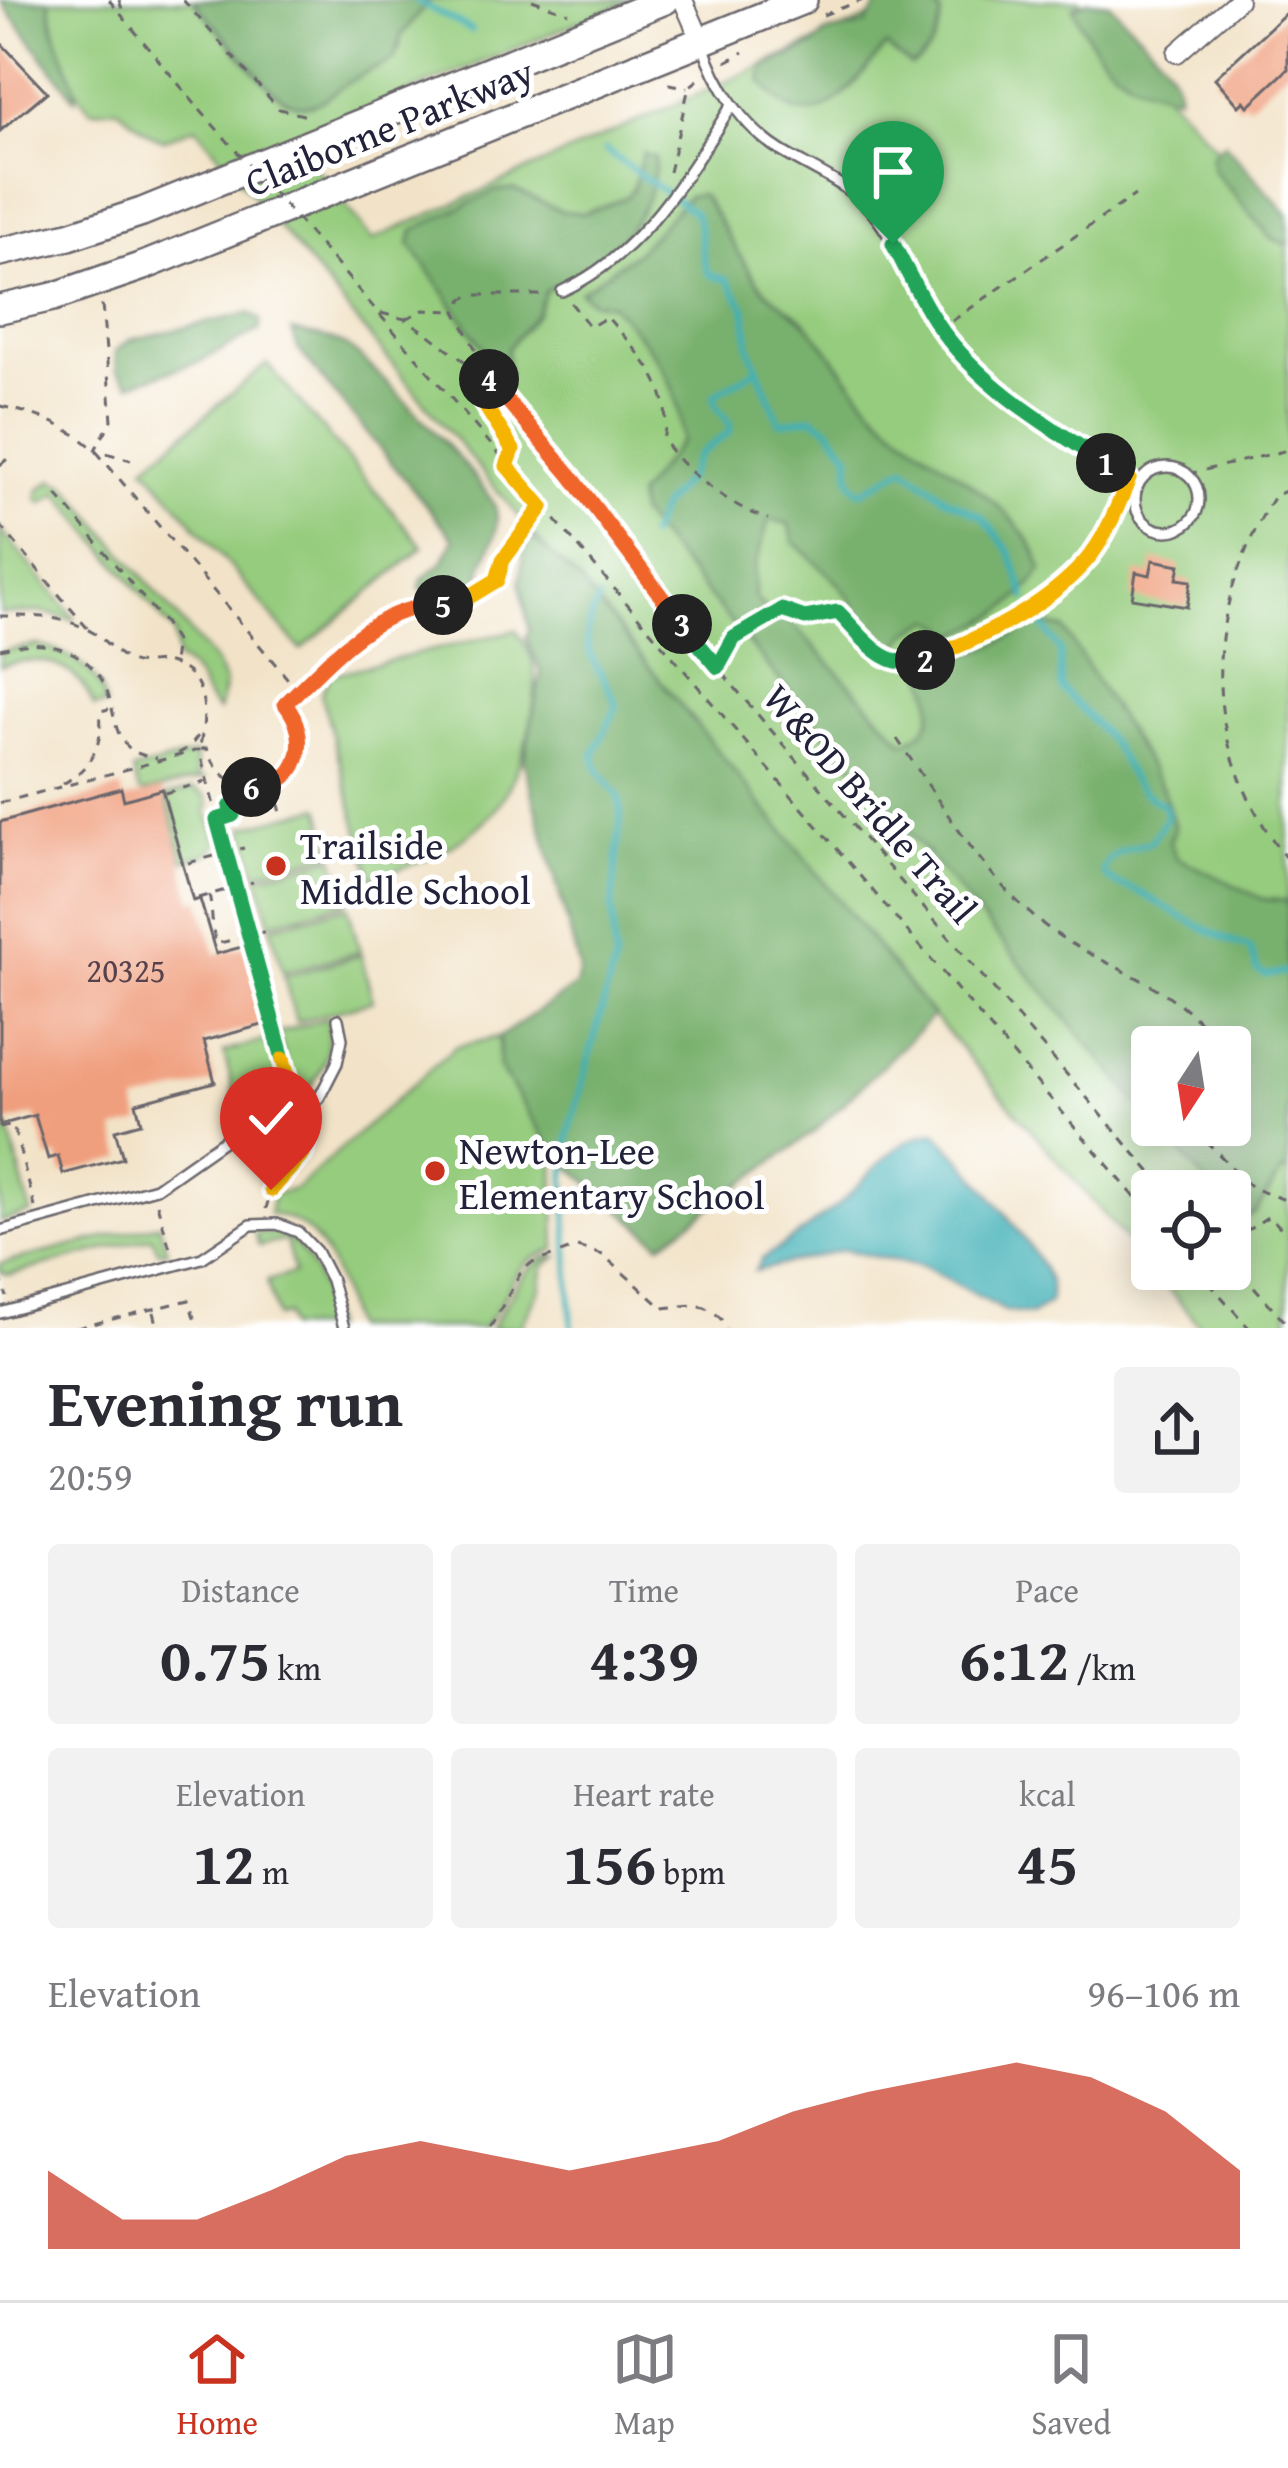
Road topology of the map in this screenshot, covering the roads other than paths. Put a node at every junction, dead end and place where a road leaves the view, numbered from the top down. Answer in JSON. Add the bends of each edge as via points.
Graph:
{"nodes":[{"id":1,"x":665,"y":0,"type":"edge"},
{"id":2,"x":683,"y":0,"type":"edge"},
{"id":3,"x":1238,"y":0,"type":"edge"},
{"id":4,"x":813,"y":8,"type":"edge"},
{"id":5,"x":701,"y":41,"type":"junction"},
{"id":6,"x":1177,"y":53,"type":"dead end"},
{"id":7,"x":732,"y":105,"type":"junction"},
{"id":8,"x":0,"y":252,"type":"edge"},
{"id":9,"x":562,"y":291,"type":"road end"},
{"id":10,"x":0,"y":309,"type":"edge"},
{"id":11,"x":1133,"y":482,"type":"junction"},
{"id":12,"x":920,"y":662,"type":"road end"},
{"id":13,"x":338,"y":1019,"type":"dead end"},
{"id":14,"x":0,"y":1231,"type":"edge"},
{"id":15,"x":0,"y":1313,"type":"edge"},
{"id":16,"x":344,"y":1328,"type":"edge"}],
"edges":[{"from":1,"to":8,"type":"main road","name":"Claiborne Parkway","via":[[142,212]]},
{"from":2,"to":5,"type":"street"},
{"from":3,"to":6,"type":"street"},
{"from":4,"to":5,"type":"main road","name":"Claiborne Parkway"},
{"from":5,"to":7,"type":"lane"},
{"from":5,"to":10,"type":"main road","name":"Claiborne Parkway","via":[[146,265]]},
{"from":7,"to":9,"type":"lane","via":[[666,206],[618,255]]},
{"from":7,"to":11,"type":"lane","via":[[776,148],[872,212],[940,329],[973,366],[1019,408]]},
{"from":11,"to":11,"type":"lane","via":[[1160,467],[1188,474],[1199,492],[1196,513],[1181,528],[1160,530],[1142,519]]},
{"from":11,"to":12,"type":"lane","via":[[1096,548],[1061,585],[988,634]]},
{"from":13,"to":14,"type":"lane","via":[[342,1039],[319,1098],[243,1126],[154,1189]]},
{"from":15,"to":16,"type":"lane","via":[[202,1258],[251,1225],[266,1224],[298,1232],[316,1251]]}]}
